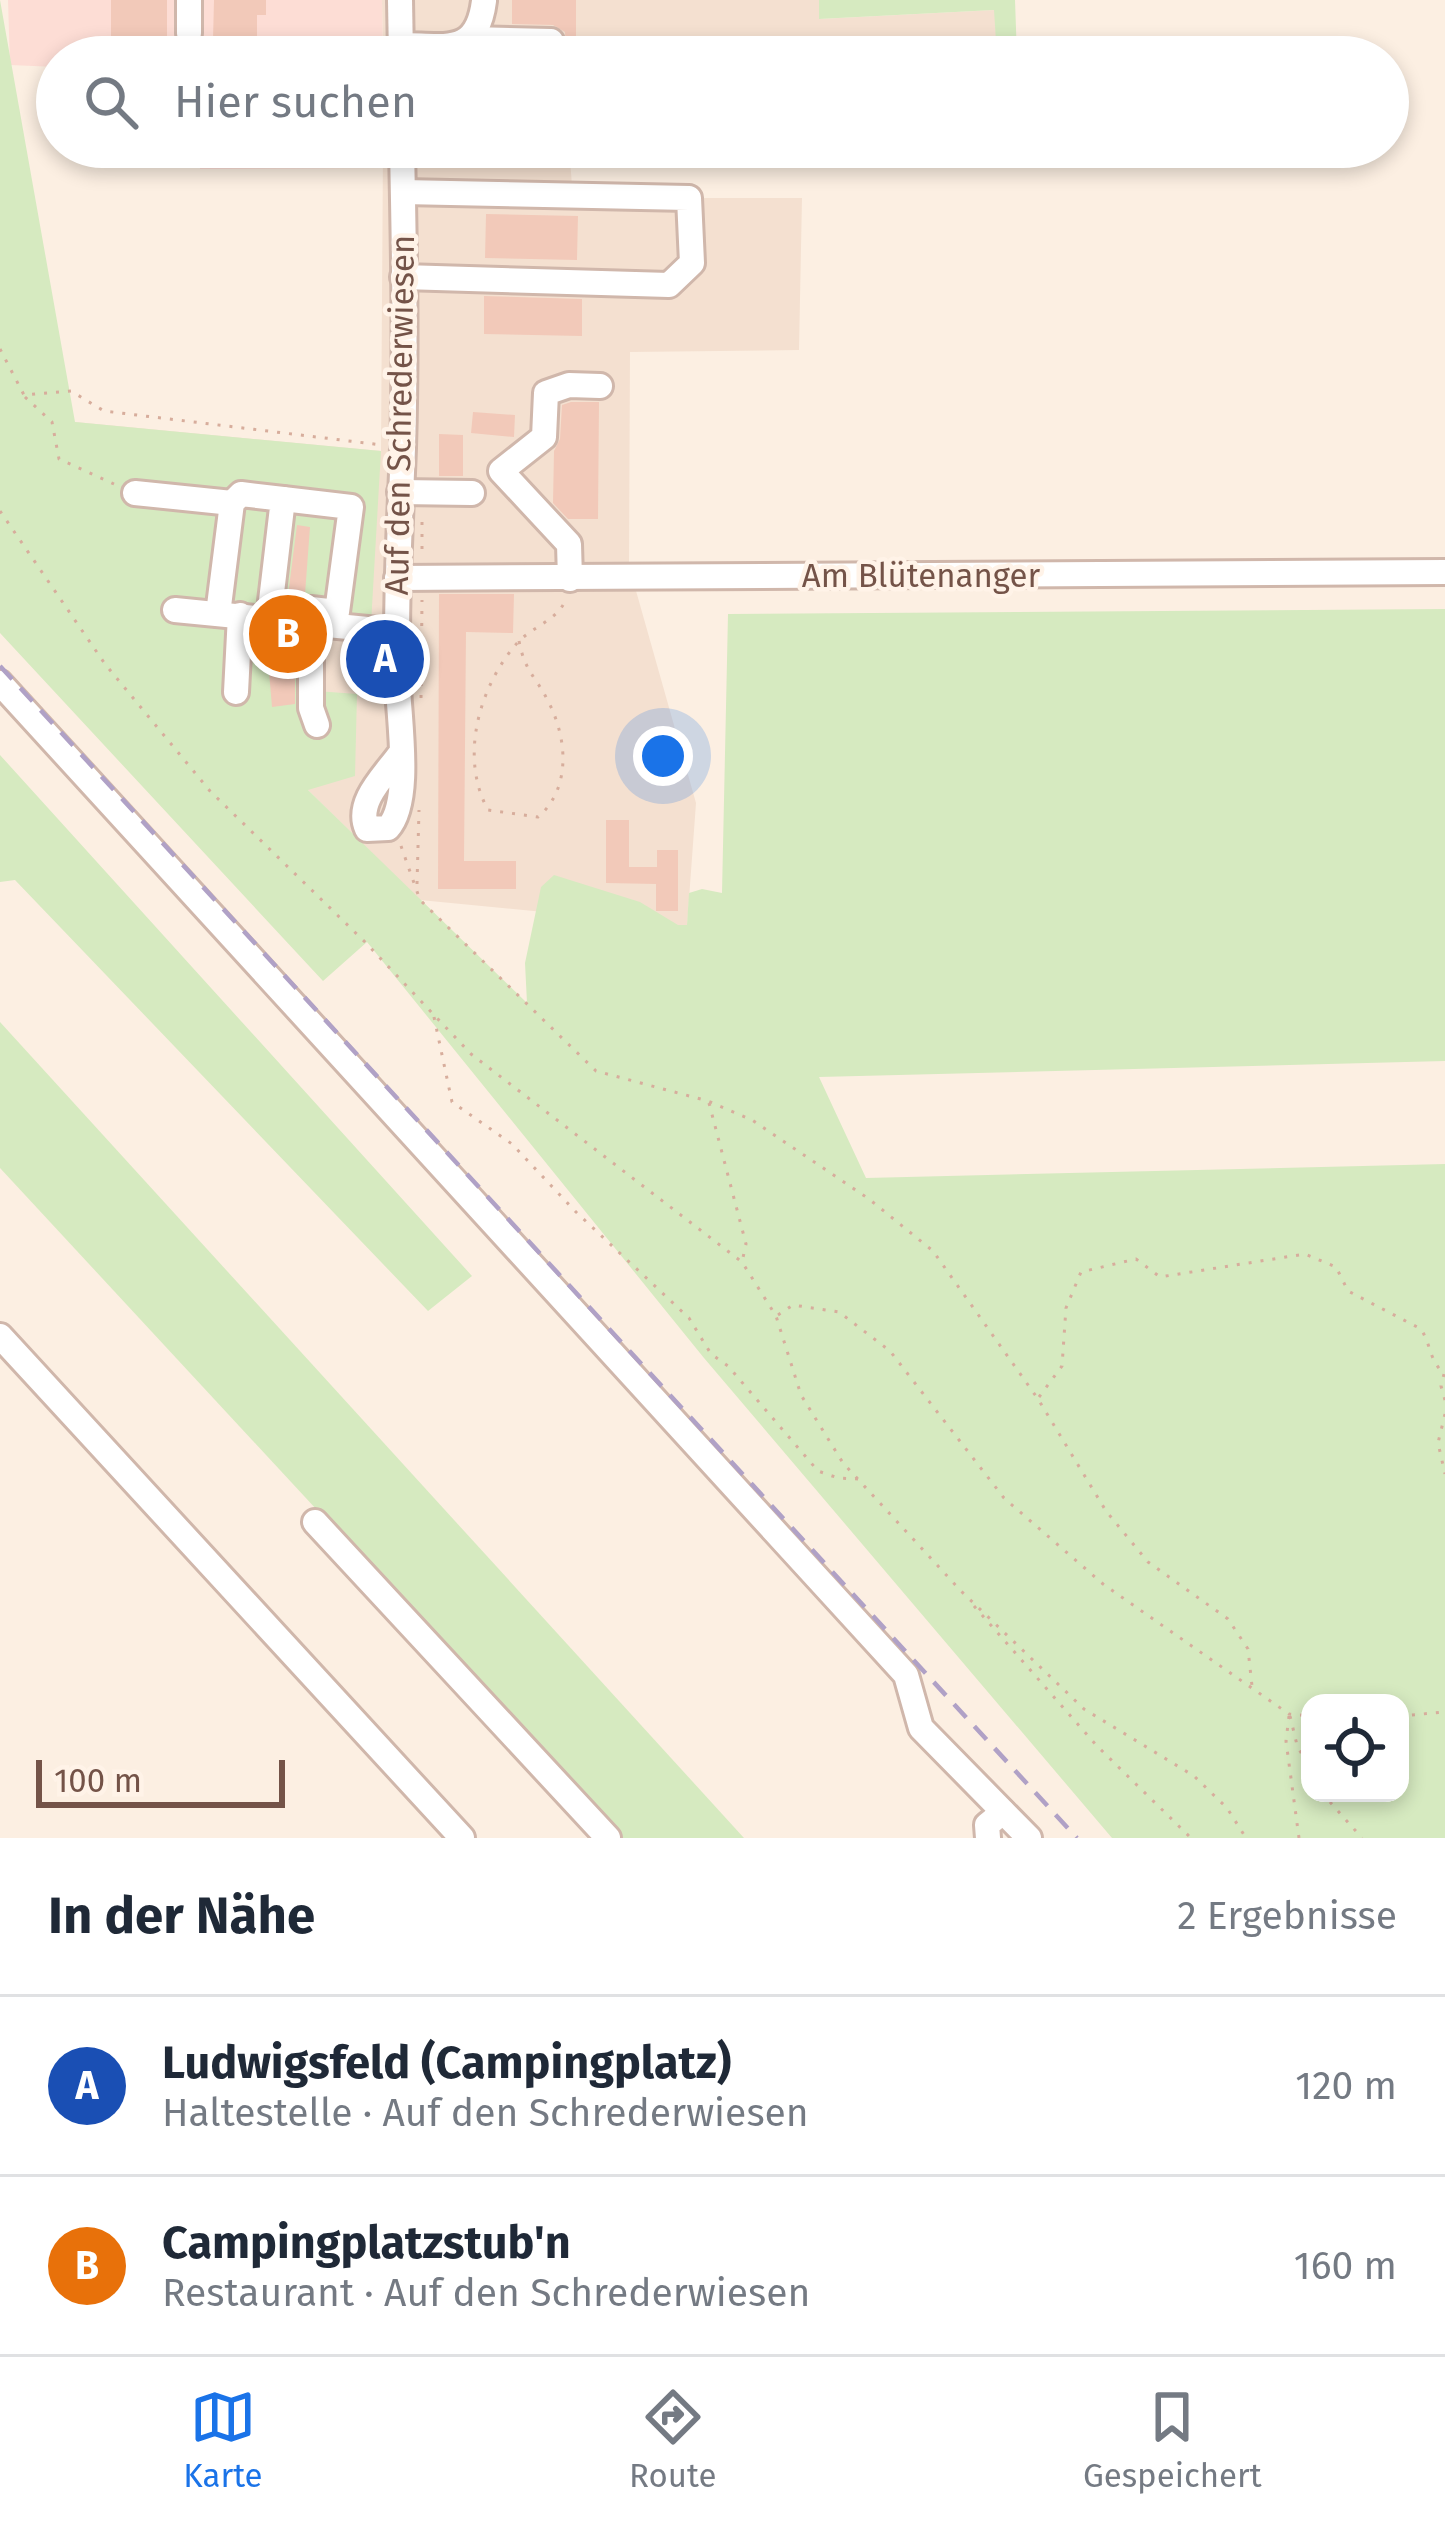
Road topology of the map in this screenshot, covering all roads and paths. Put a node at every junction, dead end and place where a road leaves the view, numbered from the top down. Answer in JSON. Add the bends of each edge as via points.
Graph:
{"nodes":[{"id":1,"x":189,"y":0,"type":"edge"},
{"id":2,"x":400,"y":0,"type":"edge"},
{"id":3,"x":484,"y":2,"type":"edge"},
{"id":4,"x":189,"y":33,"type":"dead end"},
{"id":5,"x":400,"y":36,"type":"edge"},
{"id":6,"x":473,"y":36,"type":"edge"},
{"id":7,"x":402,"y":168,"type":"edge"},
{"id":8,"x":403,"y":192,"type":"junction"},
{"id":9,"x":403,"y":278,"type":"junction"},
{"id":10,"x":0,"y":349,"type":"edge"},
{"id":11,"x":600,"y":386,"type":"dead end"},
{"id":12,"x":24,"y":395,"type":"junction"},
{"id":13,"x":403,"y":448,"type":"junction"},
{"id":14,"x":400,"y":492,"type":"junction"},
{"id":15,"x":135,"y":493,"type":"joint"},
{"id":16,"x":472,"y":493,"type":"dead end"},
{"id":17,"x":283,"y":499,"type":"junction"},
{"id":18,"x":232,"y":503,"type":"junction"},
{"id":19,"x":0,"y":512,"type":"edge"},
{"id":20,"x":1445,"y":572,"type":"edge"},
{"id":21,"x":398,"y":578,"type":"junction"},
{"id":22,"x":571,"y":579,"type":"junction"},
{"id":23,"x":175,"y":610,"type":"dead end"},
{"id":24,"x":230,"y":615,"type":"junction"},
{"id":25,"x":269,"y":618,"type":"junction"},
{"id":26,"x":309,"y":621,"type":"junction"},
{"id":27,"x":398,"y":632,"type":"junction"},
{"id":28,"x":519,"y":640,"type":"junction"},
{"id":29,"x":0,"y":683,"type":"edge"},
{"id":30,"x":236,"y":692,"type":"dead end"},
{"id":31,"x":317,"y":725,"type":"dead end"},
{"id":32,"x":395,"y":820,"type":"joint"},
{"id":33,"x":434,"y":1016,"type":"junction"},
{"id":34,"x":708,"y":1101,"type":"junction"},
{"id":35,"x":742,"y":1262,"type":"junction"},
{"id":36,"x":776,"y":1316,"type":"junction"},
{"id":37,"x":0,"y":1336,"type":"edge"},
{"id":38,"x":1444,"y":1375,"type":"edge"},
{"id":39,"x":1038,"y":1399,"type":"junction"},
{"id":40,"x":1445,"y":1400,"type":"edge"},
{"id":41,"x":1445,"y":1414,"type":"edge"},
{"id":42,"x":1445,"y":1474,"type":"edge"},
{"id":43,"x":858,"y":1480,"type":"junction"},
{"id":44,"x":315,"y":1522,"type":"dead end"},
{"id":45,"x":961,"y":1591,"type":"junction"},
{"id":46,"x":1252,"y":1686,"type":"junction"},
{"id":47,"x":1445,"y":1712,"type":"edge"},
{"id":48,"x":1289,"y":1714,"type":"junction"},
{"id":49,"x":1301,"y":1715,"type":"edge"},
{"id":50,"x":1409,"y":1715,"type":"edge"},
{"id":51,"x":1301,"y":1753,"type":"edge"},
{"id":52,"x":1330,"y":1802,"type":"edge"},
{"id":53,"x":1003,"y":1812,"type":"junction"},
{"id":54,"x":462,"y":1838,"type":"edge"},
{"id":55,"x":608,"y":1838,"type":"edge"},
{"id":56,"x":988,"y":1838,"type":"edge"},
{"id":57,"x":1029,"y":1838,"type":"edge"},
{"id":58,"x":1191,"y":1838,"type":"edge"},
{"id":59,"x":1246,"y":1838,"type":"edge"},
{"id":60,"x":1299,"y":1838,"type":"edge"},
{"id":61,"x":1361,"y":1838,"type":"edge"}],
"edges":[{"from":1,"to":4,"type":"street"},
{"from":2,"to":5,"type":"street"},
{"from":3,"to":6,"type":"street"},
{"from":7,"to":8,"type":"street","name":"Auf den Schrederwiesen"},
{"from":8,"to":9,"type":"street","name":"Auf den Schrederwiesen"},
{"from":8,"to":9,"type":"street","via":[[688,198],[692,263],[669,285]]},
{"from":9,"to":13,"type":"street","name":"Auf den Schrederwiesen"},
{"from":10,"to":12,"type":"path"},
{"from":11,"to":22,"type":"street","via":[[546,393],[544,436],[501,471],[569,544]]},
{"from":12,"to":13,"type":"path","via":[[71,391],[104,411]]},
{"from":12,"to":15,"type":"path","via":[[52,422],[59,459]]},
{"from":13,"to":14,"type":"street","name":"Auf den Schrederwiesen"},
{"from":14,"to":16,"type":"street"},
{"from":14,"to":21,"type":"street","name":"Auf den Schrederwiesen"},
{"from":15,"to":18,"type":"street"},
{"from":17,"to":18,"type":"street","via":[[241,494]]},
{"from":17,"to":25,"type":"street"},
{"from":17,"to":26,"type":"street","via":[[351,507],[338,612],[308,609]]},
{"from":18,"to":24,"type":"street"},
{"from":19,"to":33,"type":"path","via":[[105,664],[210,791]]},
{"from":20,"to":22,"type":"street","name":"Am Blütenanger"},
{"from":21,"to":22,"type":"street","name":"Am Blütenanger"},
{"from":21,"to":27,"type":"street","name":"Auf den Schrederwiesen"},
{"from":22,"to":28,"type":"path","via":[[563,608]]},
{"from":23,"to":24,"type":"street"},
{"from":24,"to":25,"type":"street"},
{"from":24,"to":30,"type":"street"},
{"from":25,"to":26,"type":"street"},
{"from":26,"to":27,"type":"street"},
{"from":26,"to":31,"type":"street"},
{"from":27,"to":32,"type":"street","name":"Auf den Schrederwiesen","via":[[402,796]]},
{"from":28,"to":28,"type":"path","via":[[486,688],[476,787],[488,809],[538,817],[557,802],[564,767],[559,730],[524,667]]},
{"from":29,"to":53,"type":"street","via":[[906,1675],[920,1728]]},
{"from":32,"to":34,"type":"path","via":[[420,900],[596,1071]]},
{"from":33,"to":35,"type":"path","via":[[471,1054]]},
{"from":33,"to":43,"type":"path","via":[[452,1102],[512,1144],[689,1318],[711,1354],[818,1471]]},
{"from":34,"to":35,"type":"path","via":[[746,1244]]},
{"from":34,"to":39,"type":"path","via":[[837,1176],[933,1251]]},
{"from":35,"to":36,"type":"path"},
{"from":36,"to":43,"type":"path","via":[[801,1395]]},
{"from":36,"to":46,"type":"path","via":[[793,1305],[839,1312],[890,1351],[1004,1498],[1103,1584]]},
{"from":37,"to":54,"type":"street"},
{"from":38,"to":39,"type":"path","via":[[1421,1329],[1348,1291],[1336,1267],[1305,1254],[1160,1277],[1136,1259],[1081,1271],[1066,1308],[1062,1366]]},
{"from":38,"to":40,"type":"path"},
{"from":39,"to":46,"type":"path","via":[[1106,1511],[1148,1562],[1228,1619],[1248,1649]]},
{"from":41,"to":42,"type":"path","via":[[1438,1443]]},
{"from":43,"to":45,"type":"path"},
{"from":44,"to":55,"type":"street"},
{"from":45,"to":58,"type":"path","via":[[1096,1746]]},
{"from":45,"to":59,"type":"path","via":[[1084,1709],[1194,1776]]},
{"from":46,"to":48,"type":"path"},
{"from":47,"to":50,"type":"path"},
{"from":48,"to":49,"type":"path"},
{"from":48,"to":51,"type":"path"},
{"from":48,"to":60,"type":"path"},
{"from":52,"to":61,"type":"path"},
{"from":53,"to":56,"type":"street","via":[[987,1825]]},
{"from":53,"to":57,"type":"street"}]}
